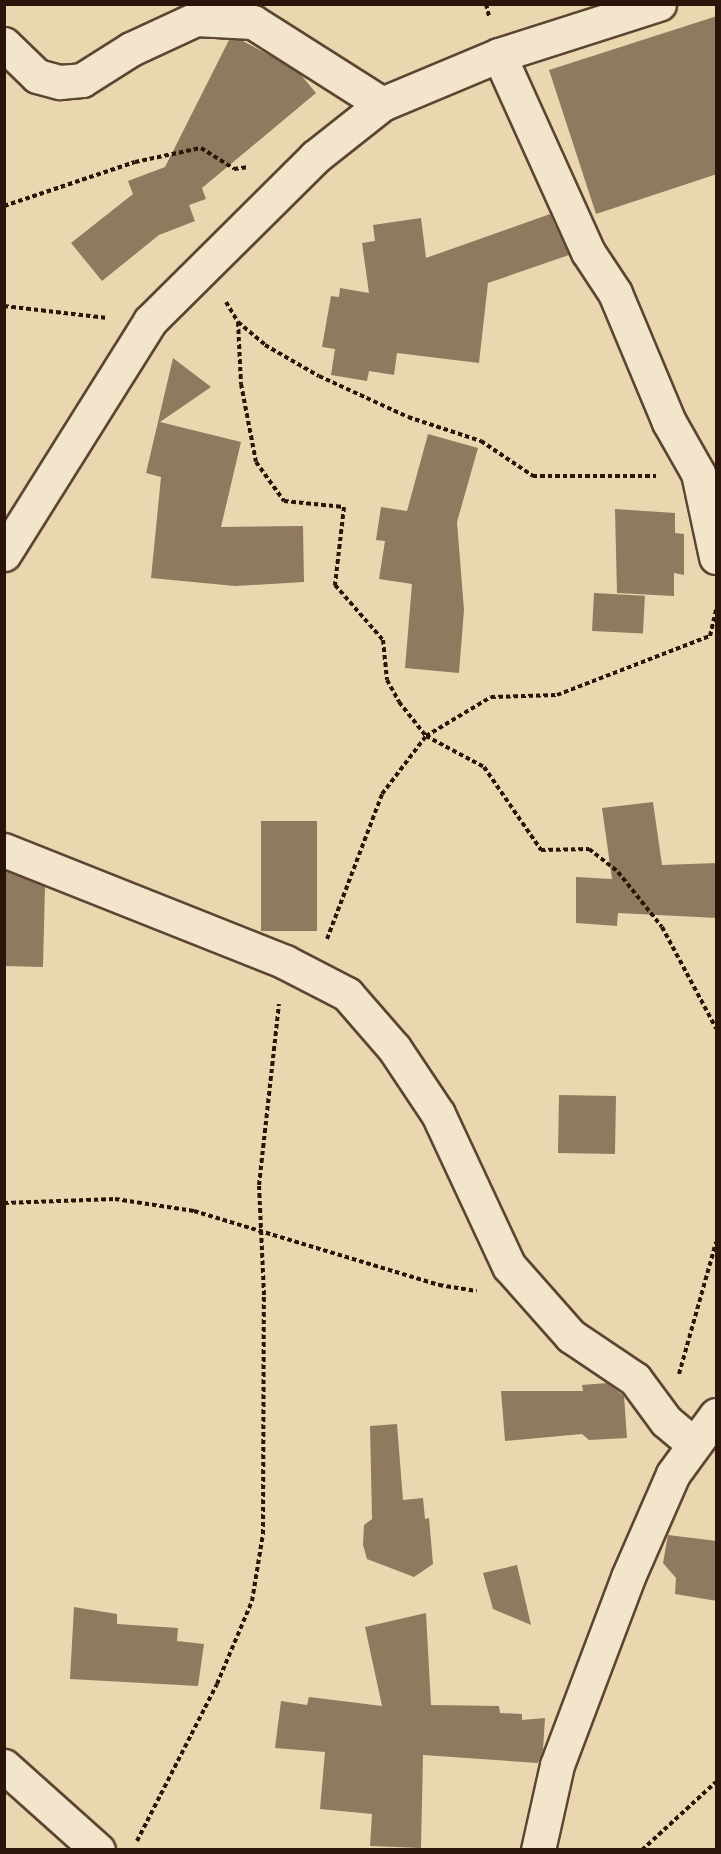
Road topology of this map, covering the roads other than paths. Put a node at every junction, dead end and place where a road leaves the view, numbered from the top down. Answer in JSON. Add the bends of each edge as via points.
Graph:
{"nodes":[{"id":1,"x":659,"y":4,"type":"edge"},
{"id":2,"x":4,"y":44,"type":"edge"},
{"id":3,"x":498,"y":55,"type":"junction"},
{"id":4,"x":382,"y":104,"type":"junction"},
{"id":5,"x":4,"y":554,"type":"edge"},
{"id":6,"x":717,"y":558,"type":"edge"},
{"id":7,"x":4,"y":850,"type":"edge"},
{"id":8,"x":717,"y":1415,"type":"edge"},
{"id":9,"x":693,"y":1444,"type":"junction"},
{"id":10,"x":4,"y":1766,"type":"edge"},
{"id":11,"x":98,"y":1850,"type":"edge"},
{"id":12,"x":538,"y":1850,"type":"edge"}],
"edges":[{"from":1,"to":3,"type":"street"},
{"from":2,"to":4,"type":"street","via":[[37,76],[60,82],[82,80],[131,49],[196,19],[253,22]]},
{"from":3,"to":4,"type":"street"},
{"from":3,"to":6,"type":"street","via":[[588,252],[615,293],[669,422],[698,473]]},
{"from":4,"to":5,"type":"street","via":[[315,157],[150,321]]},
{"from":7,"to":9,"type":"street","via":[[285,962],[347,994],[394,1048],[438,1114],[509,1266],[571,1336],[635,1379],[666,1421]]},
{"from":8,"to":9,"type":"street"},
{"from":9,"to":12,"type":"street","via":[[673,1474],[628,1577],[556,1765]]},
{"from":10,"to":11,"type":"street"}]}
